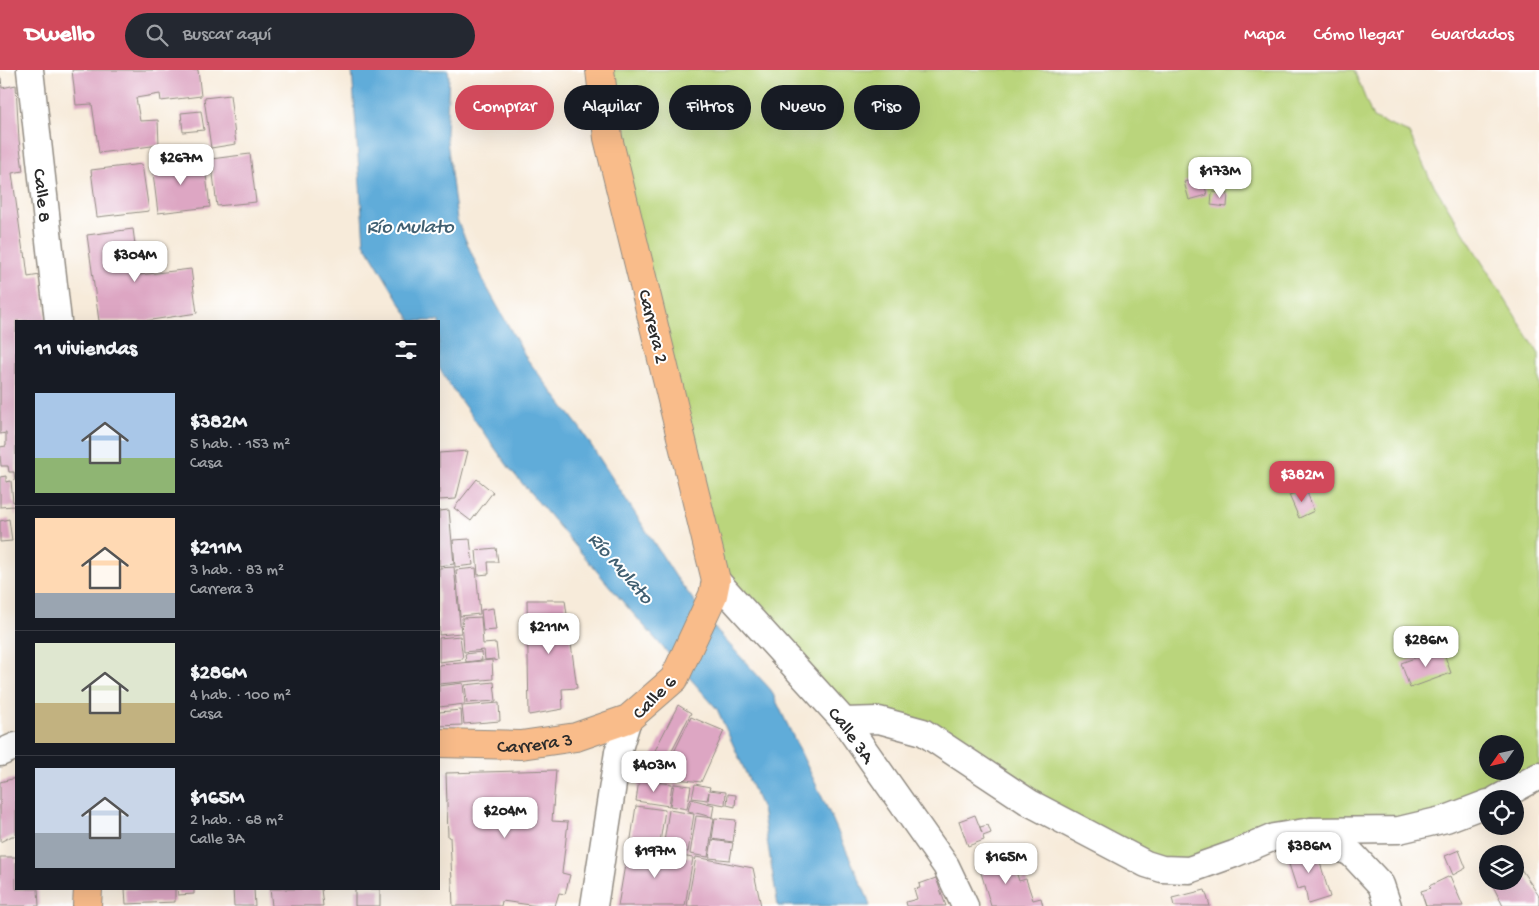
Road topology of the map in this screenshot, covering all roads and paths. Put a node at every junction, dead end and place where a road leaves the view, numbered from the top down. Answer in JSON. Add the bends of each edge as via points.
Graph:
{"nodes":[{"id":1,"x":30,"y":70,"type":"edge"},
{"id":2,"x":600,"y":70,"type":"edge"},
{"id":3,"x":58,"y":320,"type":"edge"},
{"id":4,"x":715,"y":588,"type":"junction"},
{"id":5,"x":628,"y":719,"type":"junction"},
{"id":6,"x":844,"y":721,"type":"junction"},
{"id":7,"x":440,"y":743,"type":"edge"},
{"id":8,"x":15,"y":746,"type":"edge"},
{"id":9,"x":0,"y":753,"type":"edge"},
{"id":10,"x":1539,"y":776,"type":"edge"},
{"id":11,"x":1513,"y":790,"type":"edge"},
{"id":12,"x":1479,"y":806,"type":"edge"},
{"id":13,"x":1311,"y":830,"type":"junction"},
{"id":14,"x":88,"y":890,"type":"edge"},
{"id":15,"x":87,"y":906,"type":"edge"},
{"id":16,"x":594,"y":906,"type":"edge"},
{"id":17,"x":964,"y":906,"type":"edge"},
{"id":18,"x":1388,"y":906,"type":"edge"}],
"edges":[{"from":1,"to":3,"type":"street","name":"Calle 8"},
{"from":2,"to":4,"type":"main road","name":"Carrera 2","via":[[608,138],[696,492]]},
{"from":4,"to":5,"type":"main road","name":"Calle 6","via":[[674,679]]},
{"from":4,"to":6,"type":"street","name":"Calle 3A"},
{"from":5,"to":7,"type":"main road","name":"Carrera 3","via":[[576,737],[521,745]]},
{"from":5,"to":16,"type":"street","name":"Calle 6","via":[[618,752]]},
{"from":6,"to":13,"type":"street","via":[[879,720],[923,732],[1030,803],[1162,870],[1189,870],[1274,837]]},
{"from":6,"to":17,"type":"street","name":"Calle 3A","via":[[946,866]]},
{"from":8,"to":9,"type":"street"},
{"from":10,"to":11,"type":"street"},
{"from":12,"to":13,"type":"street","via":[[1446,819],[1399,830]]},
{"from":13,"to":18,"type":"street","via":[[1352,854],[1381,885]]},
{"from":14,"to":15,"type":"main road"}]}
